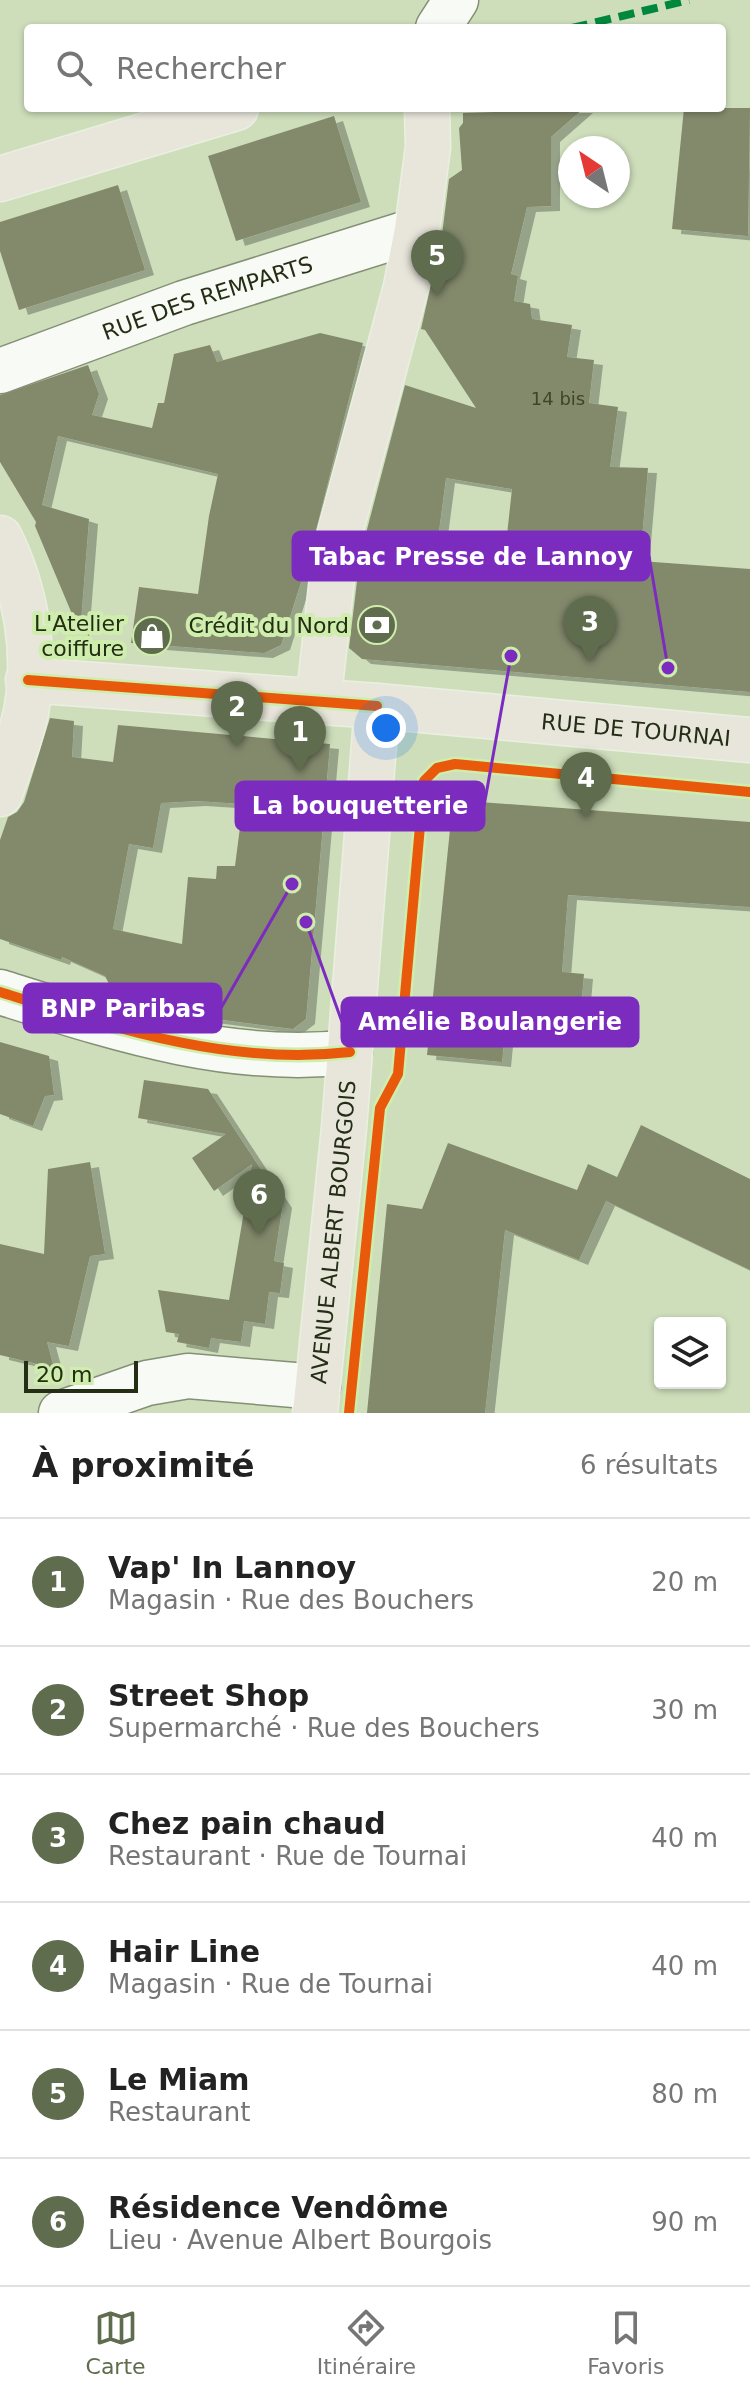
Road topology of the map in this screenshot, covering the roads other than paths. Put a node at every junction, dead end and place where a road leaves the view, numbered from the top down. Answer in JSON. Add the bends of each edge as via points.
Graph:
{"nodes":[{"id":1,"x":456,"y":0,"type":"edge"},
{"id":2,"x":441,"y":24,"type":"edge"},
{"id":3,"x":223,"y":112,"type":"edge"},
{"id":4,"x":427,"y":112,"type":"edge"},
{"id":5,"x":0,"y":179,"type":"edge"},
{"id":6,"x":417,"y":230,"type":"junction"},
{"id":7,"x":0,"y":371,"type":"edge"},
{"id":8,"x":0,"y":538,"type":"edge"},
{"id":9,"x":14,"y":680,"type":"edge"},
{"id":10,"x":318,"y":704,"type":"junction"},
{"id":11,"x":377,"y":706,"type":"junction"},
{"id":12,"x":750,"y":740,"type":"edge"},
{"id":13,"x":0,"y":794,"type":"edge"},
{"id":14,"x":0,"y":992,"type":"edge"},
{"id":15,"x":350,"y":1052,"type":"junction"},
{"id":16,"x":316,"y":1400,"type":"edge"},
{"id":17,"x":61,"y":1413,"type":"edge"}],
"edges":[{"from":1,"to":2,"type":"street"},
{"from":3,"to":5,"type":"main road"},
{"from":4,"to":6,"type":"main road"},
{"from":6,"to":7,"type":"street","name":"RUE DES REMPARTS","via":[[184,303]]},
{"from":6,"to":10,"type":"main road","via":[[335,551]]},
{"from":8,"to":9,"type":"main road","via":[[28,629]]},
{"from":9,"to":10,"type":"main road","name":"RUE DE TOURNAI"},
{"from":9,"to":13,"type":"main road","via":[[26,710]]},
{"from":10,"to":11,"type":"main road","name":"RUE DE TOURNAI"},
{"from":11,"to":12,"type":"main road","name":"RUE DE TOURNAI"},
{"from":11,"to":15,"type":"main road","name":"AVENUE ALBERT BOURGOIS"},
{"from":14,"to":15,"type":"street","via":[[192,1044],[307,1056]]},
{"from":15,"to":16,"type":"main road","name":"AVENUE ALBERT BOURGOIS"},
{"from":16,"to":17,"type":"street","via":[[188,1376],[147,1383]]}]}
